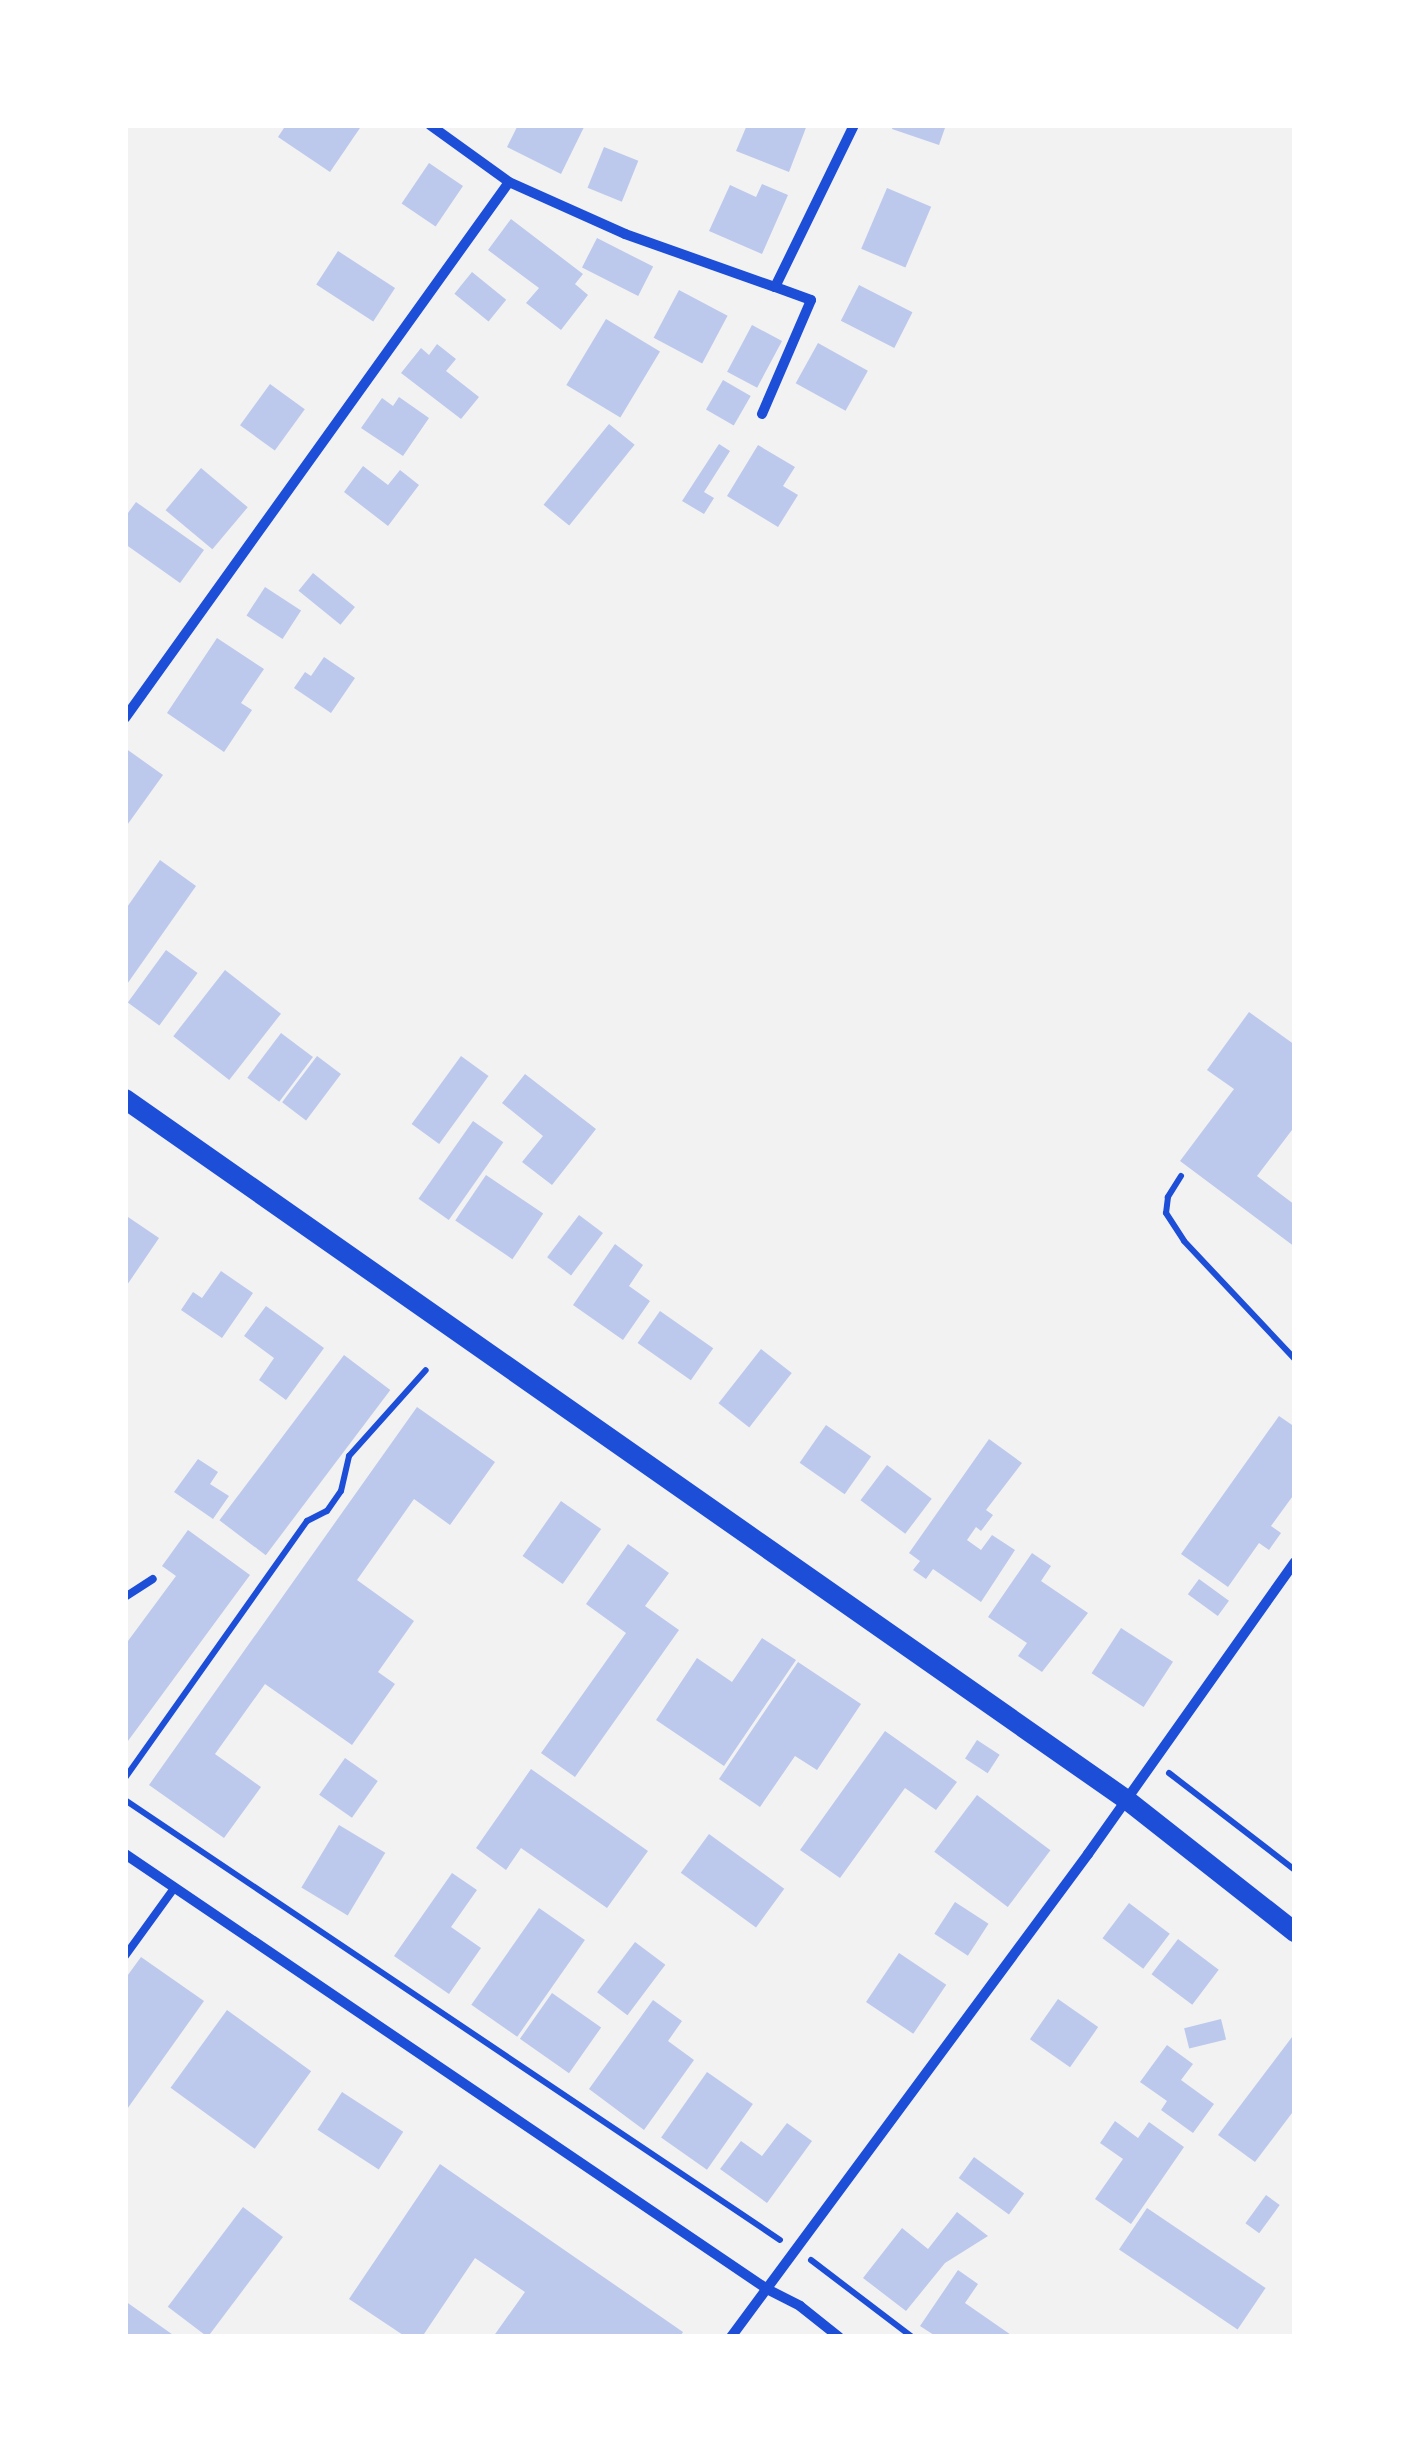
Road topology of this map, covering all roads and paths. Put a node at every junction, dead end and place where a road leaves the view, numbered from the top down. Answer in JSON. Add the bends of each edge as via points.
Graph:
{"nodes":[{"id":1,"x":430,"y":125,"type":"edge"},
{"id":2,"x":854,"y":125,"type":"edge"},
{"id":3,"x":510,"y":182,"type":"junction"},
{"id":4,"x":775,"y":287,"type":"junction"},
{"id":5,"x":762,"y":414,"type":"dead end"},
{"id":6,"x":125,"y":718,"type":"edge"},
{"id":7,"x":125,"y":1099,"type":"edge"},
{"id":8,"x":1181,"y":1176,"type":"dead end"},
{"id":9,"x":1295,"y":1359,"type":"edge"},
{"id":10,"x":426,"y":1370,"type":"dead end"},
{"id":11,"x":1295,"y":1562,"type":"edge"},
{"id":12,"x":153,"y":1579,"type":"dead end"},
{"id":13,"x":125,"y":1597,"type":"edge"},
{"id":14,"x":1154,"y":1762,"type":"junction"},
{"id":15,"x":125,"y":1778,"type":"edge"},
{"id":16,"x":125,"y":1800,"type":"edge"},
{"id":17,"x":1127,"y":1800,"type":"junction"},
{"id":18,"x":125,"y":1854,"type":"edge"},
{"id":19,"x":1295,"y":1870,"type":"edge"},
{"id":20,"x":174,"y":1888,"type":"junction"},
{"id":21,"x":1295,"y":1932,"type":"edge"},
{"id":22,"x":125,"y":1956,"type":"edge"},
{"id":23,"x":796,"y":2251,"type":"junction"},
{"id":24,"x":767,"y":2289,"type":"junction"},
{"id":25,"x":731,"y":2337,"type":"edge"},
{"id":26,"x":839,"y":2337,"type":"edge"},
{"id":27,"x":912,"y":2337,"type":"edge"}],
"edges":[{"from":1,"to":3,"type":"street"},
{"from":2,"to":4,"type":"street"},
{"from":3,"to":4,"type":"street","via":[[625,234]]},
{"from":3,"to":6,"type":"street"},
{"from":4,"to":5,"type":"street","via":[[811,300]]},
{"from":7,"to":17,"type":"main road"},
{"from":8,"to":9,"type":"path","via":[[1166,1213],[1184,1241]]},
{"from":10,"to":15,"type":"path","via":[[349,1456],[341,1491],[296,1537]]},
{"from":11,"to":14,"type":"street"},
{"from":12,"to":13,"type":"lane"},
{"from":14,"to":17,"type":"street"},
{"from":14,"to":19,"type":"path"},
{"from":16,"to":23,"type":"path"},
{"from":17,"to":21,"type":"main road"},
{"from":17,"to":23,"type":"street"},
{"from":18,"to":20,"type":"street"},
{"from":20,"to":22,"type":"lane"},
{"from":20,"to":24,"type":"street"},
{"from":23,"to":24,"type":"street"},
{"from":23,"to":27,"type":"path"},
{"from":24,"to":25,"type":"street"},
{"from":24,"to":26,"type":"street"}]}
